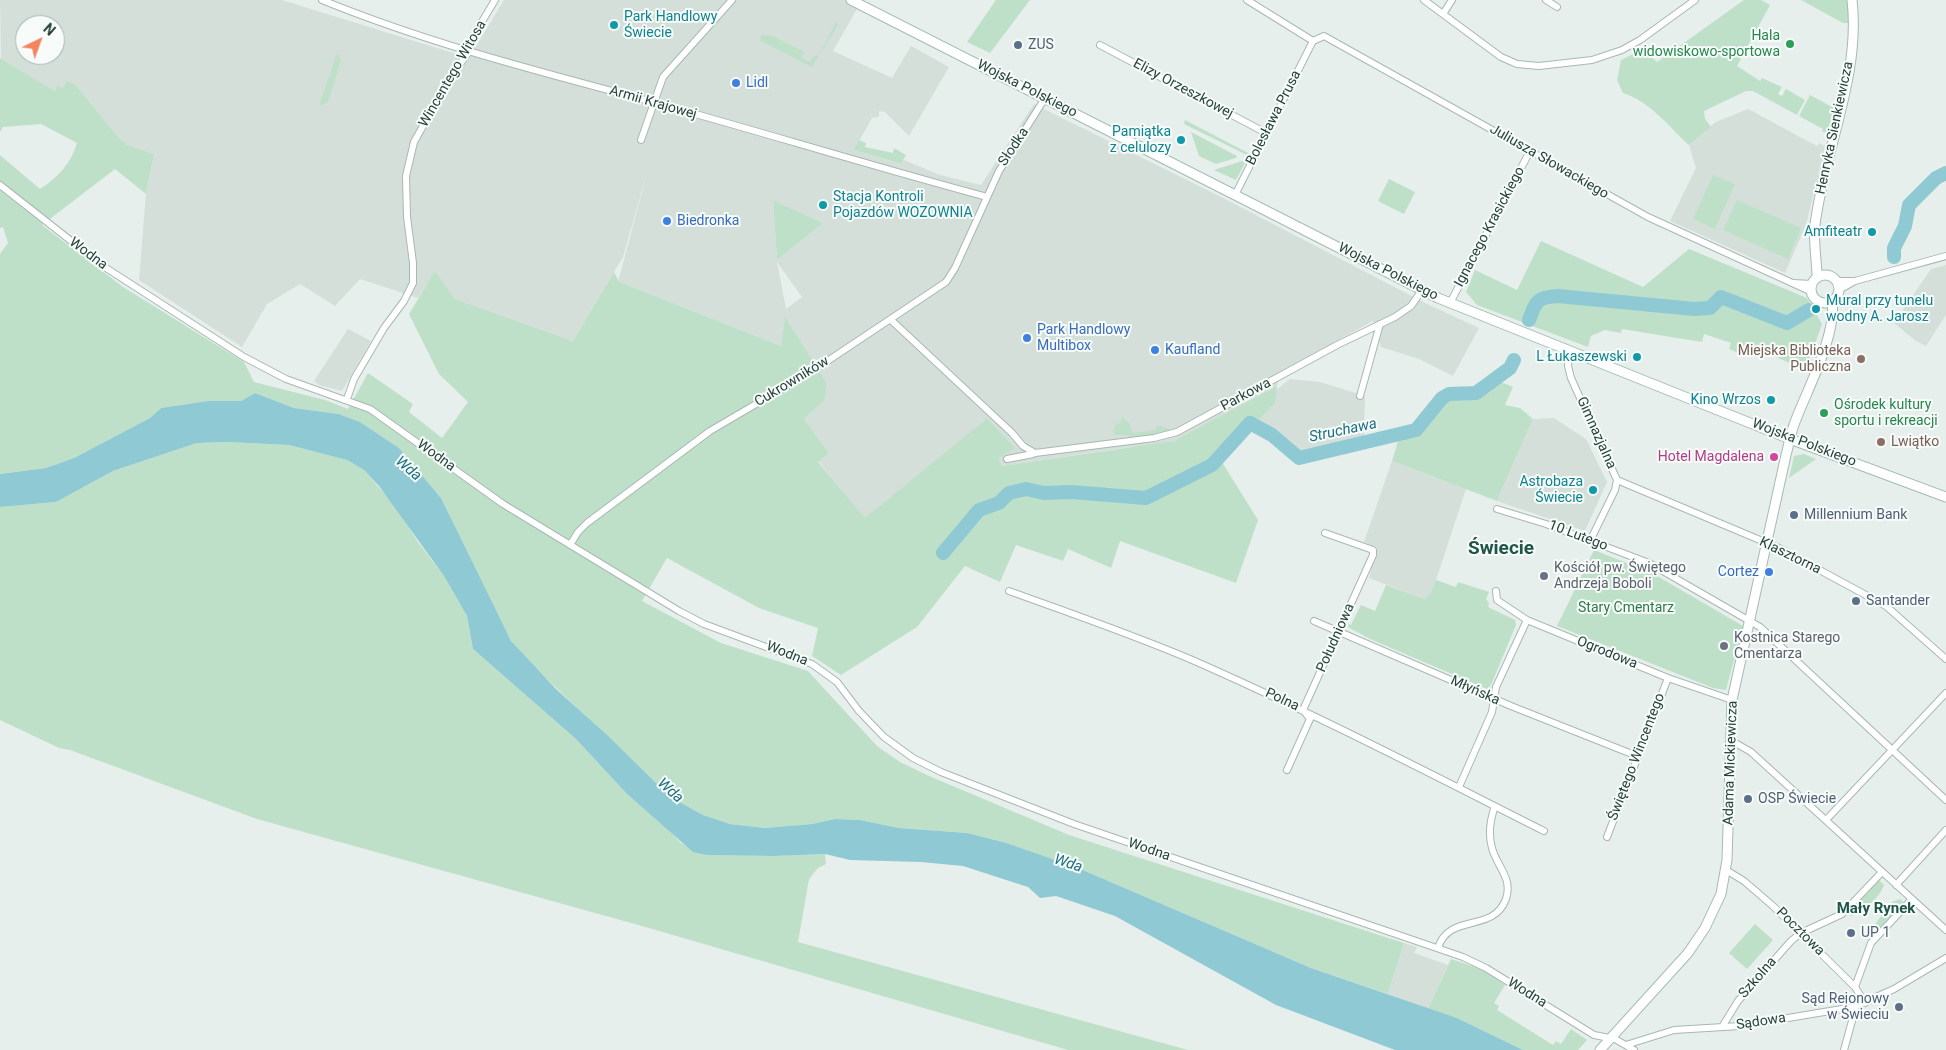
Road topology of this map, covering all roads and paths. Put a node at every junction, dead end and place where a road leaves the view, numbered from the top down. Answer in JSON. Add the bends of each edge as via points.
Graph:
{"nodes":[{"id":1,"x":322,"y":0,"type":"edge"},
{"id":2,"x":496,"y":0,"type":"edge"},
{"id":3,"x":732,"y":0,"type":"edge"},
{"id":4,"x":851,"y":0,"type":"edge"},
{"id":5,"x":1247,"y":0,"type":"edge"},
{"id":6,"x":1424,"y":0,"type":"edge"},
{"id":7,"x":1452,"y":0,"type":"edge"},
{"id":8,"x":1546,"y":0,"type":"edge"},
{"id":9,"x":1695,"y":0,"type":"edge"},
{"id":10,"x":1852,"y":0,"type":"edge"},
{"id":11,"x":1557,"y":7,"type":"dead end"},
{"id":12,"x":1443,"y":14,"type":"junction"},
{"id":13,"x":1313,"y":41,"type":"junction"},
{"id":14,"x":1100,"y":45,"type":"dead end"},
{"id":15,"x":468,"y":52,"type":"junction"},
{"id":16,"x":1046,"y":98,"type":"junction"},
{"id":17,"x":654,"y":103,"type":"junction"},
{"id":18,"x":1266,"y":133,"type":"junction"},
{"id":19,"x":642,"y":140,"type":"dead end"},
{"id":20,"x":1530,"y":151,"type":"junction"},
{"id":21,"x":0,"y":185,"type":"edge"},
{"id":22,"x":1235,"y":195,"type":"junction"},
{"id":23,"x":987,"y":198,"type":"junction"},
{"id":24,"x":1946,"y":256,"type":"edge"},
{"id":25,"x":1817,"y":282,"type":"junction"},
{"id":26,"x":1838,"y":285,"type":"junction"},
{"id":27,"x":1422,"y":290,"type":"junction"},
{"id":28,"x":1832,"y":302,"type":"junction"},
{"id":29,"x":1450,"y":303,"type":"junction"},
{"id":30,"x":1822,"y":303,"type":"junction"},
{"id":31,"x":891,"y":320,"type":"junction"},
{"id":32,"x":1830,"y":321,"type":"junction"},
{"id":33,"x":1380,"y":324,"type":"junction"},
{"id":34,"x":1569,"y":351,"type":"junction"},
{"id":35,"x":1360,"y":396,"type":"dead end"},
{"id":36,"x":346,"y":399,"type":"junction"},
{"id":37,"x":1790,"y":439,"type":"junction"},
{"id":38,"x":1034,"y":453,"type":"junction"},
{"id":39,"x":1007,"y":459,"type":"dead end"},
{"id":40,"x":1617,"y":480,"type":"junction"},
{"id":41,"x":1946,"y":497,"type":"edge"},
{"id":42,"x":1497,"y":509,"type":"dead end"},
{"id":43,"x":1325,"y":533,"type":"dead end"},
{"id":44,"x":1590,"y":541,"type":"junction"},
{"id":45,"x":1767,"y":543,"type":"junction"},
{"id":46,"x":570,"y":545,"type":"junction"},
{"id":47,"x":1009,"y":591,"type":"dead end"},
{"id":48,"x":1496,"y":591,"type":"dead end"},
{"id":49,"x":1527,"y":620,"type":"junction"},
{"id":50,"x":1314,"y":621,"type":"dead end"},
{"id":51,"x":1750,"y":621,"type":"junction"},
{"id":52,"x":1339,"y":631,"type":"junction"},
{"id":53,"x":1946,"y":659,"type":"edge"},
{"id":54,"x":1668,"y":678,"type":"junction"},
{"id":55,"x":1946,"y":693,"type":"edge"},
{"id":56,"x":1493,"y":699,"type":"junction"},
{"id":57,"x":1732,"y":700,"type":"junction"},
{"id":58,"x":1303,"y":710,"type":"junction"},
{"id":59,"x":1730,"y":740,"type":"junction"},
{"id":60,"x":1892,"y":751,"type":"junction"},
{"id":61,"x":1637,"y":756,"type":"junction"},
{"id":62,"x":1287,"y":770,"type":"dead end"},
{"id":63,"x":1459,"y":787,"type":"junction"},
{"id":64,"x":1946,"y":800,"type":"edge"},
{"id":65,"x":1495,"y":806,"type":"junction"},
{"id":66,"x":1826,"y":820,"type":"junction"},
{"id":67,"x":1946,"y":830,"type":"edge"},
{"id":68,"x":1544,"y":831,"type":"dead end"},
{"id":69,"x":1607,"y":837,"type":"dead end"},
{"id":70,"x":1726,"y":870,"type":"junction"},
{"id":71,"x":1882,"y":872,"type":"junction"},
{"id":72,"x":1896,"y":886,"type":"junction"},
{"id":73,"x":1912,"y":899,"type":"junction"},
{"id":74,"x":1946,"y":930,"type":"edge"},
{"id":75,"x":1800,"y":933,"type":"junction"},
{"id":76,"x":1438,"y":948,"type":"junction"},
{"id":77,"x":1946,"y":958,"type":"edge"},
{"id":78,"x":1856,"y":987,"type":"junction"},
{"id":79,"x":1865,"y":1003,"type":"junction"},
{"id":80,"x":1854,"y":1007,"type":"junction"},
{"id":81,"x":1722,"y":1027,"type":"junction"},
{"id":82,"x":1611,"y":1038,"type":"junction"},
{"id":83,"x":1626,"y":1045,"type":"junction"},
{"id":84,"x":1600,"y":1050,"type":"edge"},
{"id":85,"x":1634,"y":1050,"type":"edge"},
{"id":86,"x":1844,"y":1050,"type":"edge"}],
"edges":[{"from":1,"to":15,"type":"street","name":"Armii Krajowej"},
{"from":2,"to":15,"type":"street","name":"Wincentego Witosa","via":[[477,30]]},
{"from":3,"to":17,"type":"street","via":[[669,69],[658,86]]},
{"from":4,"to":16,"type":"street","name":"Wojska Polskiego"},
{"from":5,"to":13,"type":"street"},
{"from":6,"to":12,"type":"street"},
{"from":7,"to":12,"type":"street"},
{"from":8,"to":11,"type":"street"},
{"from":9,"to":12,"type":"street","via":[[1622,50],[1592,60],[1539,66],[1517,64],[1501,58]]},
{"from":10,"to":25,"type":"street","name":"Henryka Sienkiewicza","via":[[1853,47],[1815,223]]},
{"from":13,"to":18,"type":"street","name":"Bolesława Prusa"},
{"from":13,"to":20,"type":"street","name":"Juliusza Słowackiego","via":[[1320,36],[1328,37]]},
{"from":14,"to":18,"type":"street","name":"Elizy Orzeszkowej"},
{"from":15,"to":17,"type":"street","name":"Armii Krajowej"},
{"from":15,"to":36,"type":"street","name":"Wincentego Witosa","via":[[409,155],[406,193],[414,262],[411,290],[384,328]]},
{"from":16,"to":22,"type":"street","name":"Wojska Polskiego"},
{"from":16,"to":23,"type":"street","name":"Słodka","via":[[998,171]]},
{"from":17,"to":19,"type":"street"},
{"from":17,"to":23,"type":"street","name":"Armii Krajowej"},
{"from":18,"to":22,"type":"street","name":"Bolesława Prusa"},
{"from":20,"to":25,"type":"street","name":"Juliusza Słowackiego","via":[[1648,217],[1792,283]]},
{"from":20,"to":29,"type":"street","name":"Ignacego Krasickiego"},
{"from":21,"to":36,"type":"street","name":"Wodna","via":[[97,262],[244,357],[286,379]]},
{"from":22,"to":27,"type":"street","name":"Wojska Polskiego"},
{"from":23,"to":31,"type":"street","name":"Cukrowników","via":[[949,278]]},
{"from":24,"to":26,"type":"street"},
{"from":25,"to":26,"type":"street"},
{"from":25,"to":30,"type":"street","name":"Henryka Sienkiewicza","via":[[1817,301]]},
{"from":26,"to":28,"type":"street","via":[[1838,296]]},
{"from":27,"to":29,"type":"street","name":"Wojska Polskiego"},
{"from":27,"to":33,"type":"street","name":"Parkowa","via":[[1409,308]]},
{"from":28,"to":30,"type":"street"},
{"from":28,"to":32,"type":"street","via":[[1834,310]]},
{"from":29,"to":34,"type":"street","name":"Wojska Polskiego"},
{"from":30,"to":32,"type":"street"},
{"from":31,"to":38,"type":"street"},
{"from":31,"to":46,"type":"street","name":"Cukrowników","via":[[701,437],[587,523]]},
{"from":32,"to":37,"type":"street","via":[[1828,336]]},
{"from":33,"to":35,"type":"street"},
{"from":33,"to":38,"type":"street","name":"Parkowa","via":[[1177,432],[1154,438]]},
{"from":34,"to":37,"type":"street","name":"Wojska Polskiego"},
{"from":34,"to":40,"type":"street","name":"Gimnazjalna","via":[[1571,378]]},
{"from":36,"to":46,"type":"street","name":"Wodna","via":[[370,409],[479,488]]},
{"from":37,"to":41,"type":"street","name":"Wojska Polskiego"},
{"from":37,"to":45,"type":"street","name":"Adama Mickiewicza"},
{"from":38,"to":39,"type":"street","name":"Parkowa"},
{"from":40,"to":44,"type":"street","name":"Gimnazjalna"},
{"from":40,"to":45,"type":"street","name":"Klasztorna"},
{"from":42,"to":44,"type":"street","name":"10 Lutego"},
{"from":43,"to":52,"type":"street","name":"Południowa","via":[[1372,550],[1373,555]]},
{"from":44,"to":51,"type":"street","name":"10 Lutego","via":[[1662,569]]},
{"from":45,"to":51,"type":"street","name":"Adama Mickiewicza"},
{"from":45,"to":53,"type":"street","name":"Klasztorna","via":[[1886,606]]},
{"from":46,"to":76,"type":"street","name":"Wodna","via":[[690,617],[812,664],[837,682],[884,737],[931,767],[1074,824]]},
{"from":47,"to":58,"type":"street","name":"Polna","via":[[1168,650]]},
{"from":48,"to":49,"type":"street","name":"Ogrodowa","via":[[1497,600]]},
{"from":49,"to":54,"type":"street","name":"Ogrodowa"},
{"from":49,"to":56,"type":"street"},
{"from":50,"to":52,"type":"street","name":"Młyńska"},
{"from":51,"to":57,"type":"street","name":"Adama Mickiewicza"},
{"from":51,"to":60,"type":"street","name":"10 Lutego"},
{"from":52,"to":56,"type":"street","name":"Młyńska"},
{"from":52,"to":58,"type":"street","name":"Południowa"},
{"from":54,"to":57,"type":"street","name":"Ogrodowa"},
{"from":54,"to":61,"type":"street","name":"Świętego Wincentego"},
{"from":55,"to":60,"type":"street"},
{"from":56,"to":61,"type":"street","name":"Młyńska"},
{"from":56,"to":63,"type":"street","via":[[1492,712]]},
{"from":57,"to":59,"type":"street","name":"Adama Mickiewicza"},
{"from":58,"to":62,"type":"street","name":"Południowa","via":[[1310,719]]},
{"from":58,"to":63,"type":"street","name":"Polna"},
{"from":59,"to":66,"type":"street","via":[[1751,752]]},
{"from":59,"to":70,"type":"street","name":"Adama Mickiewicza"},
{"from":60,"to":64,"type":"street","name":"10 Lutego"},
{"from":60,"to":66,"type":"street"},
{"from":61,"to":69,"type":"street","name":"Świętego Wincentego"},
{"from":63,"to":65,"type":"street","name":"Polna"},
{"from":65,"to":68,"type":"street","name":"Polna"},
{"from":65,"to":76,"type":"street","via":[[1489,834],[1492,850],[1506,876],[1508,887],[1503,905],[1488,918],[1450,929],[1442,936]]},
{"from":66,"to":71,"type":"street"},
{"from":67,"to":72,"type":"street"},
{"from":70,"to":75,"type":"street","name":"Pocztowa","via":[[1753,888]]},
{"from":70,"to":82,"type":"street","name":"Adama Mickiewicza","via":[[1714,912],[1697,940]]},
{"from":71,"to":72,"type":"street"},
{"from":71,"to":75,"type":"street","via":[[1842,914]]},
{"from":72,"to":73,"type":"street"},
{"from":73,"to":74,"type":"street"},
{"from":73,"to":78,"type":"street","via":[[1871,943]]},
{"from":75,"to":78,"type":"street","name":"Pocztowa"},
{"from":75,"to":81,"type":"street","name":"Szkolna","via":[[1750,986]]},
{"from":76,"to":82,"type":"street","name":"Wodna","via":[[1486,968],[1594,1035]]},
{"from":77,"to":79,"type":"street","name":"Sądowa"},
{"from":78,"to":79,"type":"street","name":"Pocztowa"},
{"from":79,"to":80,"type":"street","name":"Sądowa"},
{"from":80,"to":81,"type":"street","name":"Sądowa"},
{"from":80,"to":86,"type":"street"},
{"from":81,"to":83,"type":"street","name":"Sądowa","via":[[1674,1030]]},
{"from":82,"to":83,"type":"street","name":"Wodna"},
{"from":82,"to":84,"type":"street","name":"Adama Mickiewicza"},
{"from":83,"to":85,"type":"street","name":"Wodna"}]}
